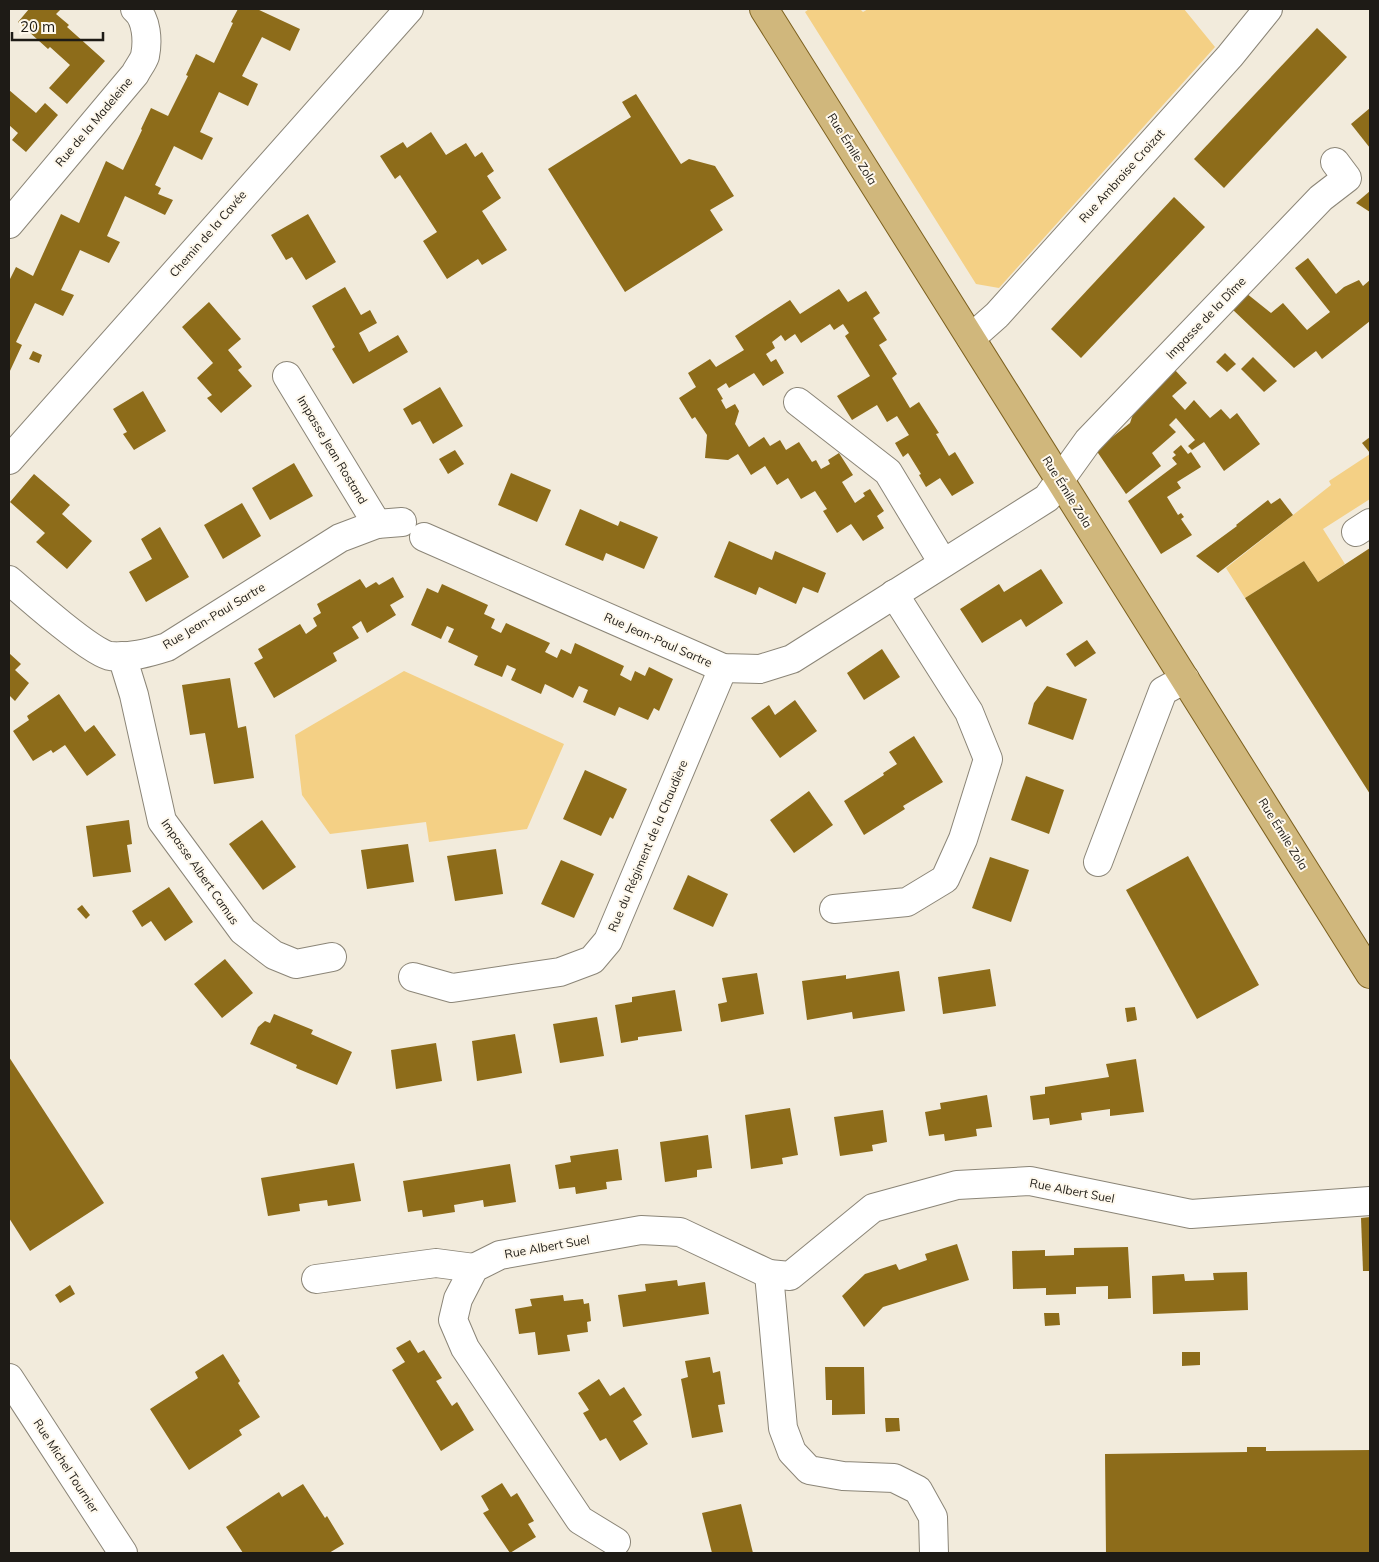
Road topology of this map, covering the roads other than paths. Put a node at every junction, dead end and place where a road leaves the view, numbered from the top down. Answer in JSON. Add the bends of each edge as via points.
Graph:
{"nodes":[{"id":1,"x":135,"y":9,"type":"edge"},
{"id":2,"x":409,"y":9,"type":"edge"},
{"id":3,"x":764,"y":9,"type":"edge"},
{"id":4,"x":1268,"y":9,"type":"edge"},
{"id":5,"x":1335,"y":162,"type":"dead end"},
{"id":6,"x":9,"y":224,"type":"edge"},
{"id":7,"x":971,"y":338,"type":"junction"},
{"id":8,"x":287,"y":376,"type":"dead end"},
{"id":9,"x":798,"y":402,"type":"dead end"},
{"id":10,"x":9,"y":460,"type":"edge"},
{"id":11,"x":1060,"y":480,"type":"junction"},
{"id":12,"x":401,"y":528,"type":"junction"},
{"id":13,"x":943,"y":563,"type":"junction"},
{"id":14,"x":9,"y":580,"type":"edge"},
{"id":15,"x":894,"y":594,"type":"junction"},
{"id":16,"x":122,"y":656,"type":"junction"},
{"id":17,"x":723,"y":668,"type":"junction"},
{"id":18,"x":1185,"y":679,"type":"junction"},
{"id":19,"x":1098,"y":862,"type":"dead end"},
{"id":20,"x":834,"y":909,"type":"dead end"},
{"id":21,"x":332,"y":957,"type":"dead end"},
{"id":22,"x":1370,"y":974,"type":"edge"},
{"id":23,"x":413,"y":977,"type":"dead end"},
{"id":24,"x":1370,"y":1200,"type":"edge"},
{"id":25,"x":474,"y":1268,"type":"junction"},
{"id":26,"x":769,"y":1274,"type":"junction"},
{"id":27,"x":316,"y":1279,"type":"dead end"},
{"id":28,"x":9,"y":1378,"type":"edge"},
{"id":29,"x":616,"y":1542,"type":"dead end"},
{"id":30,"x":123,"y":1553,"type":"edge"},
{"id":31,"x":934,"y":1553,"type":"edge"}],
"edges":[{"from":1,"to":6,"type":"street","name":"Rue de la Madeleine","via":[[144,22],[147,40],[144,57],[135,74]]},
{"from":2,"to":10,"type":"street","name":"Chemin de la Cavée"},
{"from":3,"to":7,"type":"main road","name":"Rue Émile Zola"},
{"from":4,"to":7,"type":"street","name":"Rue Ambroise Croizat","via":[[1230,56],[997,315]]},
{"from":5,"to":11,"type":"street","name":"Impasse de la Dîme","via":[[1347,178],[1321,198],[1088,441]]},
{"from":7,"to":11,"type":"main road","name":"Rue Émile Zola"},
{"from":8,"to":12,"type":"street","name":"Impasse Jean Rostand"},
{"from":9,"to":13,"type":"street","via":[[888,472]]},
{"from":11,"to":13,"type":"street","name":"Rue Jean-Paul Sartre","via":[[1040,503]]},
{"from":11,"to":18,"type":"main road","name":"Rue Émile Zola"},
{"from":12,"to":16,"type":"street","name":"Rue Jean-Paul Sartre","via":[[340,538],[167,647],[140,655]]},
{"from":12,"to":17,"type":"street","name":"Rue Jean-Paul Sartre"},
{"from":13,"to":15,"type":"street","name":"Rue Jean-Paul Sartre"},
{"from":14,"to":16,"type":"street","name":"Rue Jean-Paul Sartre","via":[[76,636],[108,656]]},
{"from":15,"to":17,"type":"street","name":"Rue Jean-Paul Sartre","via":[[792,659],[760,669]]},
{"from":15,"to":20,"type":"street","via":[[970,712],[988,759],[963,839],[944,879],[907,902]]},
{"from":16,"to":21,"type":"street","name":"Impasse Albert Camus","via":[[162,821],[243,931],[274,955],[296,964]]},
{"from":17,"to":23,"type":"street","name":"Rue du Régiment de la Chaudière","via":[[608,942],[592,960],[560,972],[452,988]]},
{"from":18,"to":19,"type":"street","via":[[1163,691]]},
{"from":18,"to":22,"type":"main road","name":"Rue Émile Zola"},
{"from":24,"to":26,"type":"street","name":"Rue Albert Suel","via":[[1191,1214],[1030,1182],[957,1185],[873,1208],[790,1276]]},
{"from":25,"to":26,"type":"street","name":"Rue Albert Suel","via":[[500,1255],[641,1230],[680,1232]]},
{"from":25,"to":27,"type":"street","via":[[436,1263]]},
{"from":25,"to":29,"type":"street","via":[[458,1299],[453,1320],[466,1348],[580,1520]]},
{"from":26,"to":31,"type":"street","via":[[783,1428],[792,1452],[810,1470],[844,1476],[894,1478],[918,1490],[934,1517]]},
{"from":28,"to":30,"type":"street","name":"Rue Michel Tournier"}]}
